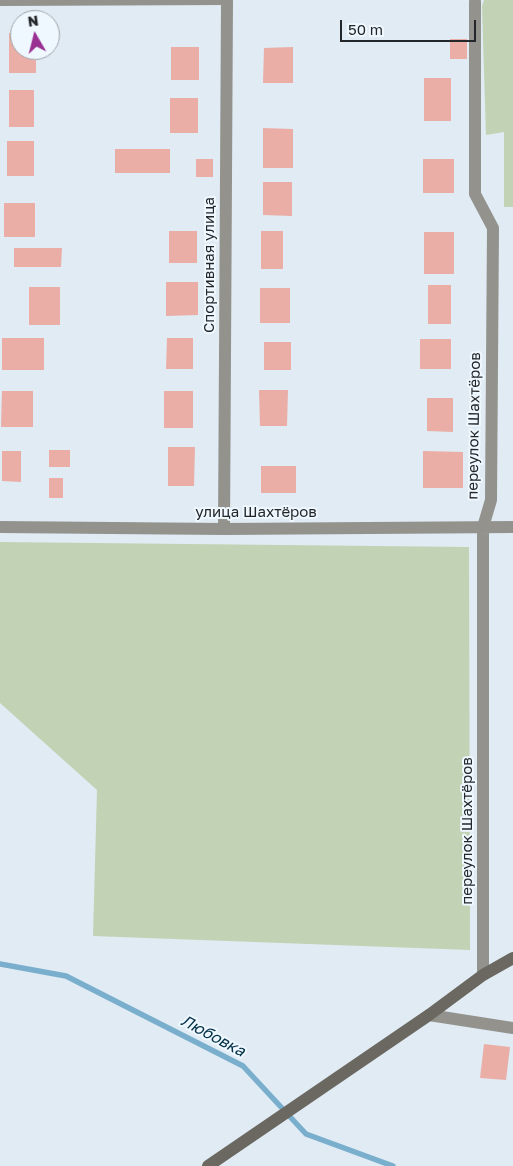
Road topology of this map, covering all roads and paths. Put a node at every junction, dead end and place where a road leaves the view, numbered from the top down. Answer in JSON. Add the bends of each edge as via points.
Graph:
{"nodes":[{"id":1,"x":227,"y":1,"type":"edge"},
{"id":2,"x":0,"y":2,"type":"edge"},
{"id":3,"x":476,"y":2,"type":"dead end"},
{"id":4,"x":0,"y":527,"type":"edge"},
{"id":5,"x":484,"y":527,"type":"junction"},
{"id":6,"x":513,"y":527,"type":"edge"},
{"id":7,"x":224,"y":528,"type":"junction"},
{"id":8,"x":513,"y":958,"type":"edge"},
{"id":9,"x":483,"y":975,"type":"junction"},
{"id":10,"x":429,"y":1015,"type":"junction"},
{"id":11,"x":513,"y":1028,"type":"edge"},
{"id":12,"x":208,"y":1166,"type":"edge"}],
"edges":[{"from":1,"to":2,"type":"lane"},
{"from":1,"to":7,"type":"street","name":"Спортивная улица"},
{"from":3,"to":5,"type":"street","name":"переулок Шахтёров","via":[[475,194],[493,228],[491,500]]},
{"from":4,"to":7,"type":"street","name":"улица Шахтёров"},
{"from":5,"to":6,"type":"street","name":"улица Шахтёров"},
{"from":5,"to":7,"type":"street","name":"улица Шахтёров"},
{"from":5,"to":9,"type":"street","name":"переулок Шахтёров"},
{"from":8,"to":9,"type":"street"},
{"from":9,"to":10,"type":"street"},
{"from":10,"to":11,"type":"street"},
{"from":10,"to":12,"type":"street"}]}
